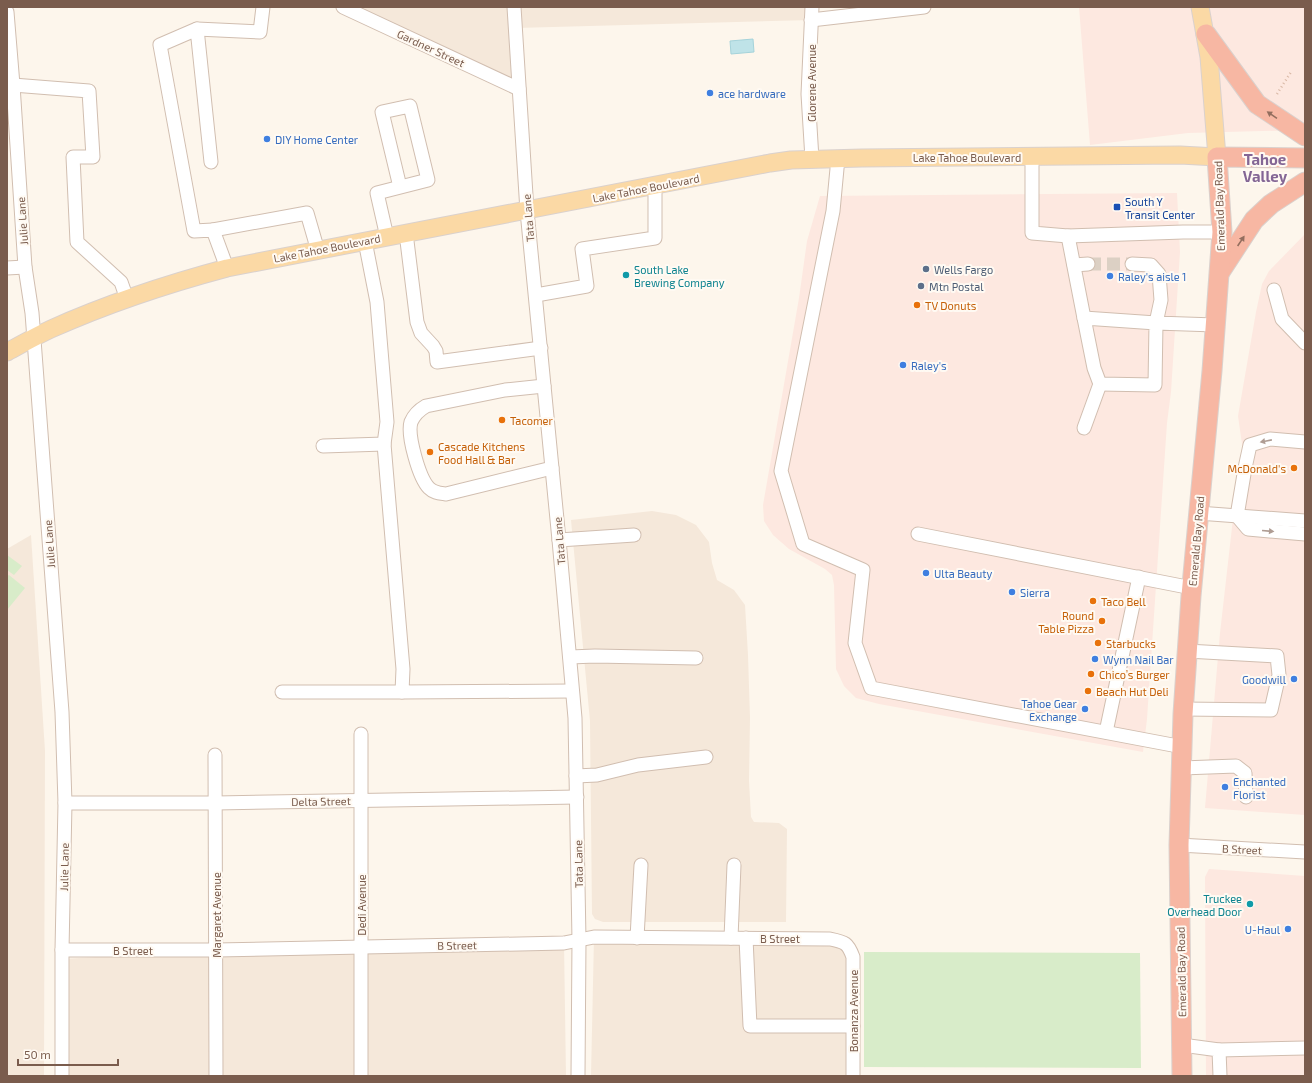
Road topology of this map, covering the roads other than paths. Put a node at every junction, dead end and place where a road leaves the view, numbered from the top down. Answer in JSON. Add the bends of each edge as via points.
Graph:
{"nodes":[{"id":1,"x":263,"y":7,"type":"edge"},
{"id":2,"x":344,"y":7,"type":"edge"},
{"id":3,"x":514,"y":7,"type":"edge"},
{"id":4,"x":924,"y":7,"type":"edge"},
{"id":5,"x":1200,"y":7,"type":"edge"},
{"id":6,"x":7,"y":12,"type":"edge"},
{"id":7,"x":812,"y":13,"type":"edge"},
{"id":8,"x":197,"y":29,"type":"junction"},
{"id":9,"x":1206,"y":34,"type":"junction"},
{"id":10,"x":13,"y":85,"type":"junction"},
{"id":11,"x":519,"y":89,"type":"junction"},
{"id":12,"x":11,"y":117,"type":"edge"},
{"id":13,"x":1305,"y":136,"type":"edge"},
{"id":14,"x":1032,"y":157,"type":"junction"},
{"id":15,"x":1217,"y":157,"type":"junction"},
{"id":16,"x":838,"y":158,"type":"junction"},
{"id":17,"x":1305,"y":158,"type":"edge"},
{"id":18,"x":812,"y":159,"type":"junction"},
{"id":19,"x":211,"y":162,"type":"dead end"},
{"id":20,"x":1305,"y":182,"type":"edge"},
{"id":21,"x":655,"y":186,"type":"junction"},
{"id":22,"x":400,"y":187,"type":"junction"},
{"id":23,"x":527,"y":211,"type":"junction"},
{"id":24,"x":213,"y":230,"type":"junction"},
{"id":25,"x":1222,"y":232,"type":"junction"},
{"id":26,"x":406,"y":233,"type":"junction"},
{"id":27,"x":1068,"y":236,"type":"junction"},
{"id":28,"x":387,"y":237,"type":"junction"},
{"id":29,"x":365,"y":241,"type":"junction"},
{"id":30,"x":318,"y":251,"type":"junction"},
{"id":31,"x":1088,"y":264,"type":"tunnel mouth"},
{"id":32,"x":1132,"y":264,"type":"tunnel mouth"},
{"id":33,"x":1074,"y":265,"type":"junction"},
{"id":34,"x":25,"y":267,"type":"junction"},
{"id":35,"x":7,"y":268,"type":"edge"},
{"id":36,"x":227,"y":268,"type":"junction"},
{"id":37,"x":1219,"y":273,"type":"junction"},
{"id":38,"x":1274,"y":290,"type":"dead end"},
{"id":39,"x":536,"y":295,"type":"junction"},
{"id":40,"x":127,"y":299,"type":"junction"},
{"id":41,"x":1084,"y":318,"type":"junction"},
{"id":42,"x":1156,"y":324,"type":"junction"},
{"id":43,"x":1215,"y":325,"type":"junction"},
{"id":44,"x":34,"y":338,"type":"junction"},
{"id":45,"x":1305,"y":343,"type":"edge"},
{"id":46,"x":541,"y":348,"type":"junction"},
{"id":47,"x":7,"y":352,"type":"edge"},
{"id":48,"x":1100,"y":384,"type":"junction"},
{"id":49,"x":544,"y":386,"type":"junction"},
{"id":50,"x":1084,"y":428,"type":"dead end"},
{"id":51,"x":1305,"y":442,"type":"edge"},
{"id":52,"x":384,"y":444,"type":"junction"},
{"id":53,"x":323,"y":446,"type":"dead end"},
{"id":54,"x":552,"y":468,"type":"junction"},
{"id":55,"x":1198,"y":513,"type":"junction"},
{"id":56,"x":1237,"y":516,"type":"junction"},
{"id":57,"x":1305,"y":521,"type":"edge"},
{"id":58,"x":918,"y":534,"type":"dead end"},
{"id":59,"x":1305,"y":534,"type":"edge"},
{"id":60,"x":634,"y":535,"type":"dead end"},
{"id":61,"x":559,"y":540,"type":"junction"},
{"id":62,"x":1138,"y":578,"type":"junction"},
{"id":63,"x":1192,"y":588,"type":"junction"},
{"id":64,"x":1187,"y":651,"type":"junction"},
{"id":65,"x":570,"y":657,"type":"junction"},
{"id":66,"x":696,"y":658,"type":"dead end"},
{"id":67,"x":572,"y":691,"type":"junction"},
{"id":68,"x":282,"y":692,"type":"dead end"},
{"id":69,"x":402,"y":692,"type":"junction"},
{"id":70,"x":1183,"y":709,"type":"junction"},
{"id":71,"x":1106,"y":732,"type":"junction"},
{"id":72,"x":361,"y":734,"type":"dead end"},
{"id":73,"x":1183,"y":747,"type":"junction"},
{"id":74,"x":215,"y":755,"type":"dead end"},
{"id":75,"x":706,"y":757,"type":"dead end"},
{"id":76,"x":1182,"y":768,"type":"junction"},
{"id":77,"x":576,"y":776,"type":"junction"},
{"id":78,"x":577,"y":797,"type":"junction"},
{"id":79,"x":1246,"y":797,"type":"dead end"},
{"id":80,"x":361,"y":800,"type":"junction"},
{"id":81,"x":65,"y":803,"type":"junction"},
{"id":82,"x":216,"y":803,"type":"junction"},
{"id":83,"x":1179,"y":845,"type":"junction"},
{"id":84,"x":1305,"y":852,"type":"edge"},
{"id":85,"x":641,"y":865,"type":"dead end"},
{"id":86,"x":734,"y":865,"type":"dead end"},
{"id":87,"x":637,"y":938,"type":"junction"},
{"id":88,"x":731,"y":938,"type":"junction"},
{"id":89,"x":746,"y":938,"type":"junction"},
{"id":90,"x":579,"y":940,"type":"junction"},
{"id":91,"x":361,"y":947,"type":"junction"},
{"id":92,"x":849,"y":947,"type":"joint"},
{"id":93,"x":62,"y":950,"type":"junction"},
{"id":94,"x":216,"y":950,"type":"junction"},
{"id":95,"x":853,"y":1026,"type":"junction"},
{"id":96,"x":1182,"y":1045,"type":"junction"},
{"id":97,"x":1305,"y":1048,"type":"edge"},
{"id":98,"x":1219,"y":1050,"type":"junction"},
{"id":99,"x":62,"y":1076,"type":"edge"},
{"id":100,"x":216,"y":1076,"type":"edge"},
{"id":101,"x":362,"y":1076,"type":"edge"},
{"id":102,"x":578,"y":1076,"type":"edge"},
{"id":103,"x":853,"y":1076,"type":"edge"},
{"id":104,"x":1182,"y":1076,"type":"edge"},
{"id":105,"x":1220,"y":1076,"type":"edge"}],
"edges":[{"from":1,"to":8,"type":"street","via":[[260,32]]},
{"from":2,"to":11,"type":"street","name":"Gardner Street"},
{"from":3,"to":11,"type":"street","name":"Tata Lane"},
{"from":4,"to":7,"type":"street"},
{"from":5,"to":9,"type":"main road","name":"Emerald Bay Road"},
{"from":6,"to":10,"type":"street","name":"Julie Lane"},
{"from":7,"to":18,"type":"street","name":"Glorene Avenue","via":[[808,94]]},
{"from":8,"to":19,"type":"street"},
{"from":8,"to":24,"type":"street","via":[[160,45],[194,231]]},
{"from":13,"to":9,"type":"highway","one_way":true,"via":[[1257,104]]},
{"from":9,"to":15,"type":"main road","name":"Emerald Bay Road"},
{"from":10,"to":12,"type":"street","name":"Julie Lane"},
{"from":10,"to":40,"type":"street","via":[[89,91],[93,157],[73,157],[77,242],[121,282]]},
{"from":11,"to":23,"type":"street","name":"Tata Lane"},
{"from":12,"to":34,"type":"street","name":"Julie Lane"},
{"from":14,"to":15,"type":"main road","name":"Lake Tahoe Boulevard"},
{"from":14,"to":16,"type":"main road","name":"Lake Tahoe Boulevard"},
{"from":14,"to":27,"type":"street","via":[[1032,234]]},
{"from":15,"to":17,"type":"highway","name":"Lake Tahoe Boulevard"},
{"from":15,"to":25,"type":"highway","name":"Emerald Bay Road"},
{"from":16,"to":18,"type":"main road","name":"Lake Tahoe Boulevard"},
{"from":16,"to":71,"type":"street","via":[[833,211],[781,470],[803,544],[862,570],[855,643],[871,688]]},
{"from":18,"to":21,"type":"main road","name":"Lake Tahoe Boulevard","via":[[748,167]]},
{"from":37,"to":20,"type":"highway","one_way":true,"via":[[1254,220],[1272,204]]},
{"from":21,"to":23,"type":"main road","name":"Lake Tahoe Boulevard"},
{"from":21,"to":39,"type":"street","via":[[655,238],[582,250],[587,286]]},
{"from":22,"to":22,"type":"street","via":[[428,180],[410,106],[382,112]]},
{"from":22,"to":28,"type":"street","via":[[376,193]]},
{"from":23,"to":26,"type":"main road","name":"Lake Tahoe Boulevard"},
{"from":23,"to":39,"type":"street","name":"Tata Lane"},
{"from":24,"to":30,"type":"street","via":[[307,212]]},
{"from":24,"to":36,"type":"street"},
{"from":25,"to":27,"type":"street"},
{"from":25,"to":37,"type":"highway","name":"Emerald Bay Road"},
{"from":26,"to":28,"type":"main road","name":"Lake Tahoe Boulevard"},
{"from":26,"to":46,"type":"street","via":[[417,322],[420,333],[436,351],[437,362]]},
{"from":27,"to":33,"type":"street"},
{"from":28,"to":29,"type":"main road","name":"Lake Tahoe Boulevard"},
{"from":29,"to":30,"type":"main road","name":"Lake Tahoe Boulevard"},
{"from":29,"to":52,"type":"street","via":[[377,309],[387,422]]},
{"from":30,"to":36,"type":"main road","name":"Lake Tahoe Boulevard"},
{"from":31,"to":33,"type":"street"},
{"from":32,"to":42,"type":"street","via":[[1151,265],[1158,274],[1161,300]]},
{"from":33,"to":41,"type":"street"},
{"from":34,"to":35,"type":"street"},
{"from":34,"to":44,"type":"street","name":"Julie Lane"},
{"from":36,"to":40,"type":"main road","name":"Lake Tahoe Boulevard"},
{"from":37,"to":43,"type":"highway","name":"Emerald Bay Road"},
{"from":38,"to":45,"type":"street","via":[[1282,319]]},
{"from":39,"to":46,"type":"street","name":"Tata Lane"},
{"from":40,"to":44,"type":"main road","name":"Lake Tahoe Boulevard"},
{"from":41,"to":42,"type":"street"},
{"from":41,"to":48,"type":"street","via":[[1094,368]]},
{"from":42,"to":43,"type":"street"},
{"from":42,"to":48,"type":"street","via":[[1155,385]]},
{"from":43,"to":55,"type":"highway","name":"Emerald Bay Road"},
{"from":44,"to":47,"type":"main road","name":"Lake Tahoe Boulevard"},
{"from":44,"to":81,"type":"street","name":"Julie Lane","via":[[62,712]]},
{"from":46,"to":49,"type":"street","name":"Tata Lane"},
{"from":48,"to":50,"type":"street"},
{"from":49,"to":54,"type":"street","name":"Tata Lane"},
{"from":49,"to":54,"type":"street","via":[[505,390],[426,406],[414,417],[411,433],[415,462],[427,487],[435,493],[446,494]]},
{"from":51,"to":56,"type":"street","one_way":true,"via":[[1270,440],[1250,445]]},
{"from":52,"to":53,"type":"street"},
{"from":52,"to":69,"type":"street","via":[[403,669]]},
{"from":54,"to":61,"type":"street","name":"Tata Lane"},
{"from":55,"to":56,"type":"street"},
{"from":55,"to":63,"type":"highway","name":"Emerald Bay Road"},
{"from":56,"to":57,"type":"street"},
{"from":56,"to":59,"type":"street","one_way":true,"via":[[1248,529]]},
{"from":58,"to":62,"type":"street"},
{"from":60,"to":61,"type":"street"},
{"from":61,"to":65,"type":"street","name":"Tata Lane"},
{"from":62,"to":63,"type":"street"},
{"from":62,"to":71,"type":"street"},
{"from":63,"to":64,"type":"highway","name":"Emerald Bay Road"},
{"from":64,"to":70,"type":"highway","name":"Emerald Bay Road"},
{"from":64,"to":70,"type":"street","via":[[1277,656],[1279,675],[1271,710]]},
{"from":65,"to":66,"type":"street"},
{"from":65,"to":67,"type":"street","name":"Tata Lane"},
{"from":67,"to":69,"type":"street"},
{"from":67,"to":77,"type":"street","name":"Tata Lane"},
{"from":68,"to":69,"type":"street"},
{"from":70,"to":73,"type":"highway","name":"Emerald Bay Road"},
{"from":71,"to":73,"type":"street"},
{"from":72,"to":80,"type":"street","name":"Dedi Avenue"},
{"from":73,"to":76,"type":"highway","name":"Emerald Bay Road"},
{"from":74,"to":82,"type":"street","name":"Margaret Avenue"},
{"from":75,"to":77,"type":"street","via":[[638,765],[597,775]]},
{"from":76,"to":79,"type":"street","via":[[1236,766],[1245,773]]},
{"from":76,"to":83,"type":"highway","name":"Emerald Bay Road"},
{"from":77,"to":78,"type":"street","name":"Tata Lane"},
{"from":78,"to":80,"type":"street","name":"Delta Street"},
{"from":78,"to":90,"type":"street","name":"Tata Lane"},
{"from":80,"to":82,"type":"street","name":"Delta Street"},
{"from":80,"to":91,"type":"street","name":"Dedi Avenue"},
{"from":81,"to":82,"type":"street","name":"Delta Street"},
{"from":81,"to":93,"type":"street","name":"Julie Lane"},
{"from":82,"to":94,"type":"street","name":"Margaret Avenue"},
{"from":83,"to":84,"type":"street","name":"B Street"},
{"from":83,"to":96,"type":"highway","name":"Emerald Bay Road"},
{"from":85,"to":87,"type":"street"},
{"from":86,"to":88,"type":"street"},
{"from":87,"to":88,"type":"street","name":"B Street"},
{"from":87,"to":90,"type":"street","name":"B Street","via":[[594,937]]},
{"from":88,"to":89,"type":"street","name":"B Street"},
{"from":89,"to":92,"type":"street","name":"B Street","via":[[830,939],[841,941]]},
{"from":89,"to":95,"type":"street","via":[[750,1026]]},
{"from":90,"to":91,"type":"street","name":"B Street","via":[[564,943]]},
{"from":90,"to":102,"type":"street","name":"Tata Lane"},
{"from":91,"to":94,"type":"street","name":"B Street"},
{"from":91,"to":101,"type":"street","name":"Dedi Avenue"},
{"from":92,"to":95,"type":"street","name":"Bonanza Avenue","via":[[853,957]]},
{"from":93,"to":94,"type":"street","name":"B Street"},
{"from":93,"to":99,"type":"street","name":"Julie Lane"},
{"from":94,"to":100,"type":"street","name":"Margaret Avenue"},
{"from":95,"to":103,"type":"street","name":"Bonanza Avenue"},
{"from":96,"to":98,"type":"street"},
{"from":96,"to":104,"type":"highway","name":"Emerald Bay Road"},
{"from":97,"to":98,"type":"street"},
{"from":98,"to":105,"type":"street"}]}
